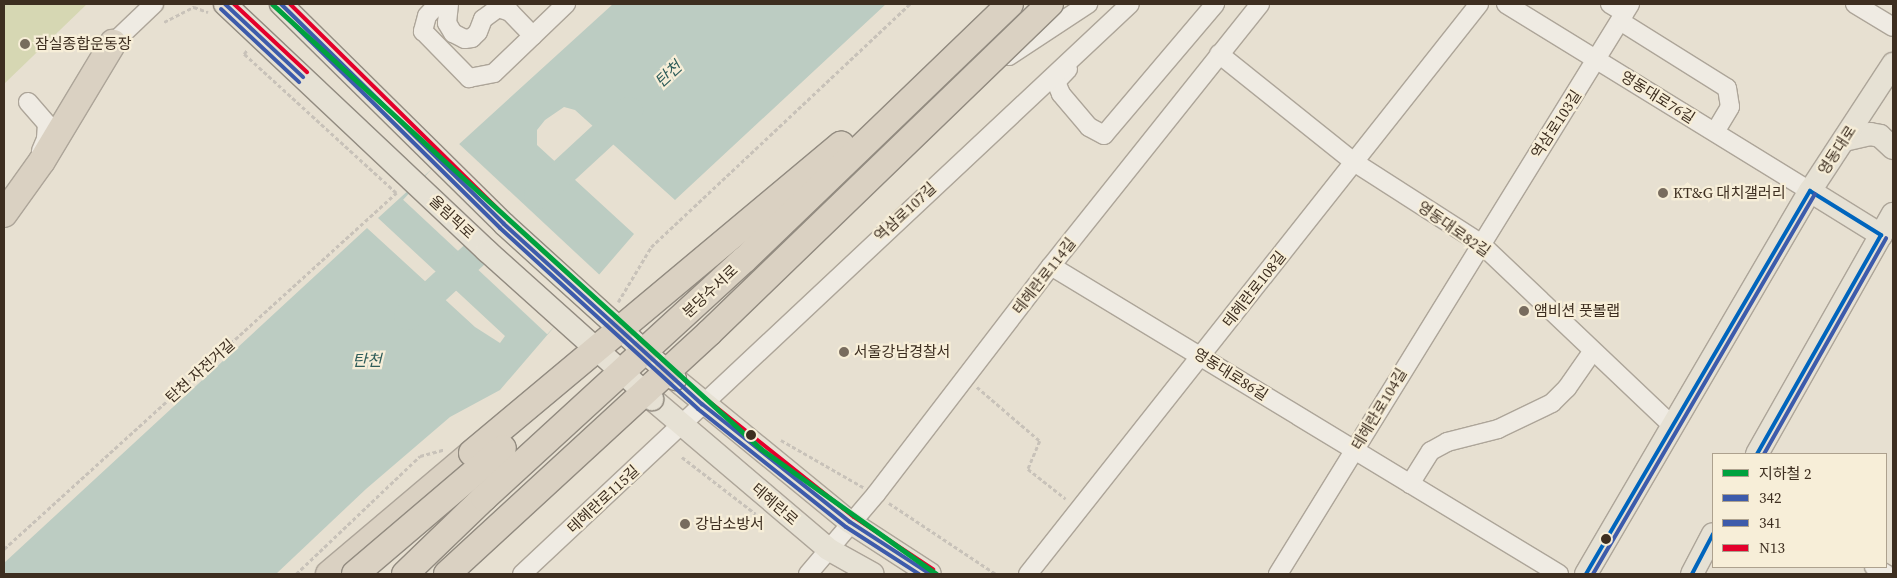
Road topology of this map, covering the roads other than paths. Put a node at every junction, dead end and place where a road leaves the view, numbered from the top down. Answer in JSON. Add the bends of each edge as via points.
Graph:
{"nodes":[{"id":1,"x":154,"y":4,"type":"edge"},
{"id":2,"x":281,"y":4,"type":"edge"},
{"id":3,"x":438,"y":4,"type":"edge"},
{"id":4,"x":449,"y":4,"type":"edge"},
{"id":5,"x":566,"y":4,"type":"edge"},
{"id":6,"x":1010,"y":4,"type":"edge"},
{"id":7,"x":1050,"y":4,"type":"edge"},
{"id":8,"x":1088,"y":4,"type":"edge"},
{"id":9,"x":1130,"y":4,"type":"edge"},
{"id":10,"x":1215,"y":4,"type":"edge"},
{"id":11,"x":1260,"y":4,"type":"edge"},
{"id":12,"x":1479,"y":4,"type":"edge"},
{"id":13,"x":1506,"y":4,"type":"edge"},
{"id":14,"x":1855,"y":4,"type":"edge"},
{"id":15,"x":219,"y":8,"type":"edge"},
{"id":16,"x":1621,"y":10,"type":"edge"},
{"id":17,"x":1893,"y":27,"type":"edge"},
{"id":18,"x":533,"y":36,"type":"junction"},
{"id":19,"x":113,"y":43,"type":"joint"},
{"id":20,"x":1081,"y":47,"type":"junction"},
{"id":21,"x":1219,"y":54,"type":"junction"},
{"id":22,"x":1010,"y":56,"type":"dead end"},
{"id":23,"x":1597,"y":59,"type":"junction"},
{"id":24,"x":1893,"y":64,"type":"edge"},
{"id":25,"x":914,"y":98,"type":"junction"},
{"id":26,"x":28,"y":102,"type":"dead end"},
{"id":27,"x":1715,"y":132,"type":"junction"},
{"id":28,"x":1844,"y":140,"type":"junction"},
{"id":29,"x":1893,"y":148,"type":"edge"},
{"id":30,"x":1354,"y":162,"type":"junction"},
{"id":31,"x":1810,"y":191,"type":"junction"},
{"id":32,"x":4,"y":204,"type":"edge"},
{"id":33,"x":4,"y":214,"type":"edge"},
{"id":34,"x":1893,"y":214,"type":"edge"},
{"id":35,"x":1887,"y":238,"type":"edge"},
{"id":36,"x":1480,"y":243,"type":"junction"},
{"id":37,"x":744,"y":260,"type":"junction"},
{"id":38,"x":1051,"y":266,"type":"junction"},
{"id":39,"x":1592,"y":352,"type":"junction"},
{"id":40,"x":1202,"y":355,"type":"junction"},
{"id":41,"x":702,"y":404,"type":"junction"},
{"id":42,"x":684,"y":424,"type":"junction"},
{"id":43,"x":1672,"y":425,"type":"junction"},
{"id":44,"x":1353,"y":452,"type":"junction"},
{"id":45,"x":1758,"y":453,"type":"edge"},
{"id":46,"x":1410,"y":484,"type":"junction"},
{"id":47,"x":850,"y":522,"type":"junction"},
{"id":48,"x":1712,"y":536,"type":"edge"},
{"id":49,"x":828,"y":549,"type":"junction"},
{"id":50,"x":329,"y":574,"type":"edge"},
{"id":51,"x":355,"y":574,"type":"edge"},
{"id":52,"x":405,"y":574,"type":"edge"},
{"id":53,"x":446,"y":574,"type":"edge"},
{"id":54,"x":522,"y":574,"type":"edge"},
{"id":55,"x":808,"y":574,"type":"edge"},
{"id":56,"x":872,"y":574,"type":"edge"},
{"id":57,"x":930,"y":574,"type":"edge"},
{"id":58,"x":1028,"y":574,"type":"edge"},
{"id":59,"x":1278,"y":574,"type":"edge"},
{"id":60,"x":1559,"y":574,"type":"edge"},
{"id":61,"x":1586,"y":574,"type":"edge"},
{"id":62,"x":1692,"y":574,"type":"edge"}],
"edges":[{"from":1,"to":19,"type":"street"},
{"from":2,"to":41,"type":"main road","name":"올림픽로","bridge":true,"via":[[504,224]]},
{"from":3,"to":18,"type":"street","via":[[427,16],[423,31],[469,78],[494,73]]},
{"from":4,"to":18,"type":"street","via":[[447,23],[453,33],[465,38],[472,38],[483,19],[498,8],[510,12]]},
{"from":5,"to":18,"type":"street"},
{"from":6,"to":25,"type":"highway","name":"분당수서로","bridge":true},
{"from":7,"to":53,"type":"highway","name":"분당수서로","bridge":true,"via":[[709,333]]},
{"from":8,"to":22,"type":"street"},
{"from":9,"to":20,"type":"street","name":"역삼로107길"},
{"from":10,"to":20,"type":"street","via":[[1104,135],[1089,127],[1061,94],[1056,82],[1073,64]]},
{"from":11,"to":21,"type":"street","name":"테헤란로114길"},
{"from":12,"to":30,"type":"street","name":"테헤란로108길"},
{"from":13,"to":23,"type":"street","name":"영동대로76길"},
{"from":14,"to":17,"type":"street"},
{"from":15,"to":42,"type":"main road","name":"올림픽로","bridge":true,"via":[[652,399]]},
{"from":16,"to":23,"type":"street","name":"역삼로103길"},
{"from":16,"to":27,"type":"street","via":[[1727,88],[1730,107]]},
{"from":19,"to":33,"type":"highway","via":[[42,161]]},
{"from":20,"to":41,"type":"street","name":"역삼로107길"},
{"from":21,"to":30,"type":"street","name":"영동대로82길"},
{"from":21,"to":38,"type":"street","name":"테헤란로114길"},
{"from":23,"to":27,"type":"street","name":"영동대로76길"},
{"from":23,"to":36,"type":"street","name":"역삼로103길"},
{"from":24,"to":28,"type":"main road","name":"영동대로"},
{"from":25,"to":37,"type":"highway","name":"분당수서로","bridge":true},
{"from":25,"to":50,"type":"highway","bridge":true,"via":[[845,141]]},
{"from":26,"to":32,"type":"street","via":[[47,124],[46,139],[38,158]]},
{"from":27,"to":31,"type":"street","name":"영동대로76길"},
{"from":28,"to":29,"type":"main road","via":[[1870,134],[1880,136]]},
{"from":28,"to":31,"type":"main road","name":"영동대로"},
{"from":30,"to":36,"type":"street","name":"영동대로82길"},
{"from":30,"to":40,"type":"street","name":"테헤란로108길"},
{"from":31,"to":35,"type":"main road"},
{"from":31,"to":43,"type":"main road","name":"영동대로"},
{"from":34,"to":35,"type":"main road"},
{"from":35,"to":45,"type":"main road"},
{"from":36,"to":39,"type":"street","name":"영동대로82길"},
{"from":36,"to":44,"type":"street","name":"테헤란로104길"},
{"from":37,"to":51,"type":"highway","bridge":true,"via":[[619,352]]},
{"from":37,"to":52,"type":"highway","name":"분당수서로","bridge":true},
{"from":38,"to":40,"type":"street","name":"영동대로86길"},
{"from":38,"to":47,"type":"street","name":"테헤란로114길"},
{"from":39,"to":43,"type":"street","name":"영동대로82길"},
{"from":39,"to":46,"type":"street","via":[[1567,388],[1552,403],[1498,429],[1448,442],[1431,451]]},
{"from":40,"to":44,"type":"street","name":"영동대로86길"},
{"from":40,"to":58,"type":"street","name":"테헤란로108길"},
{"from":41,"to":42,"type":"street","name":"역삼로107길"},
{"from":41,"to":47,"type":"main road"},
{"from":42,"to":49,"type":"main road","name":"테헤란로"},
{"from":42,"to":54,"type":"street","name":"테헤란로115길"},
{"from":43,"to":61,"type":"main road","name":"영동대로"},
{"from":44,"to":46,"type":"street","name":"영동대로86길"},
{"from":44,"to":59,"type":"street","name":"테헤란로104길"},
{"from":46,"to":60,"type":"street","name":"영동대로86길"},
{"from":47,"to":49,"type":"street","name":"테헤란로114길"},
{"from":47,"to":57,"type":"main road"},
{"from":48,"to":62,"type":"main road"},
{"from":49,"to":55,"type":"street","name":"테헤란로114길"},
{"from":49,"to":56,"type":"main road","name":"테헤란로"}]}
